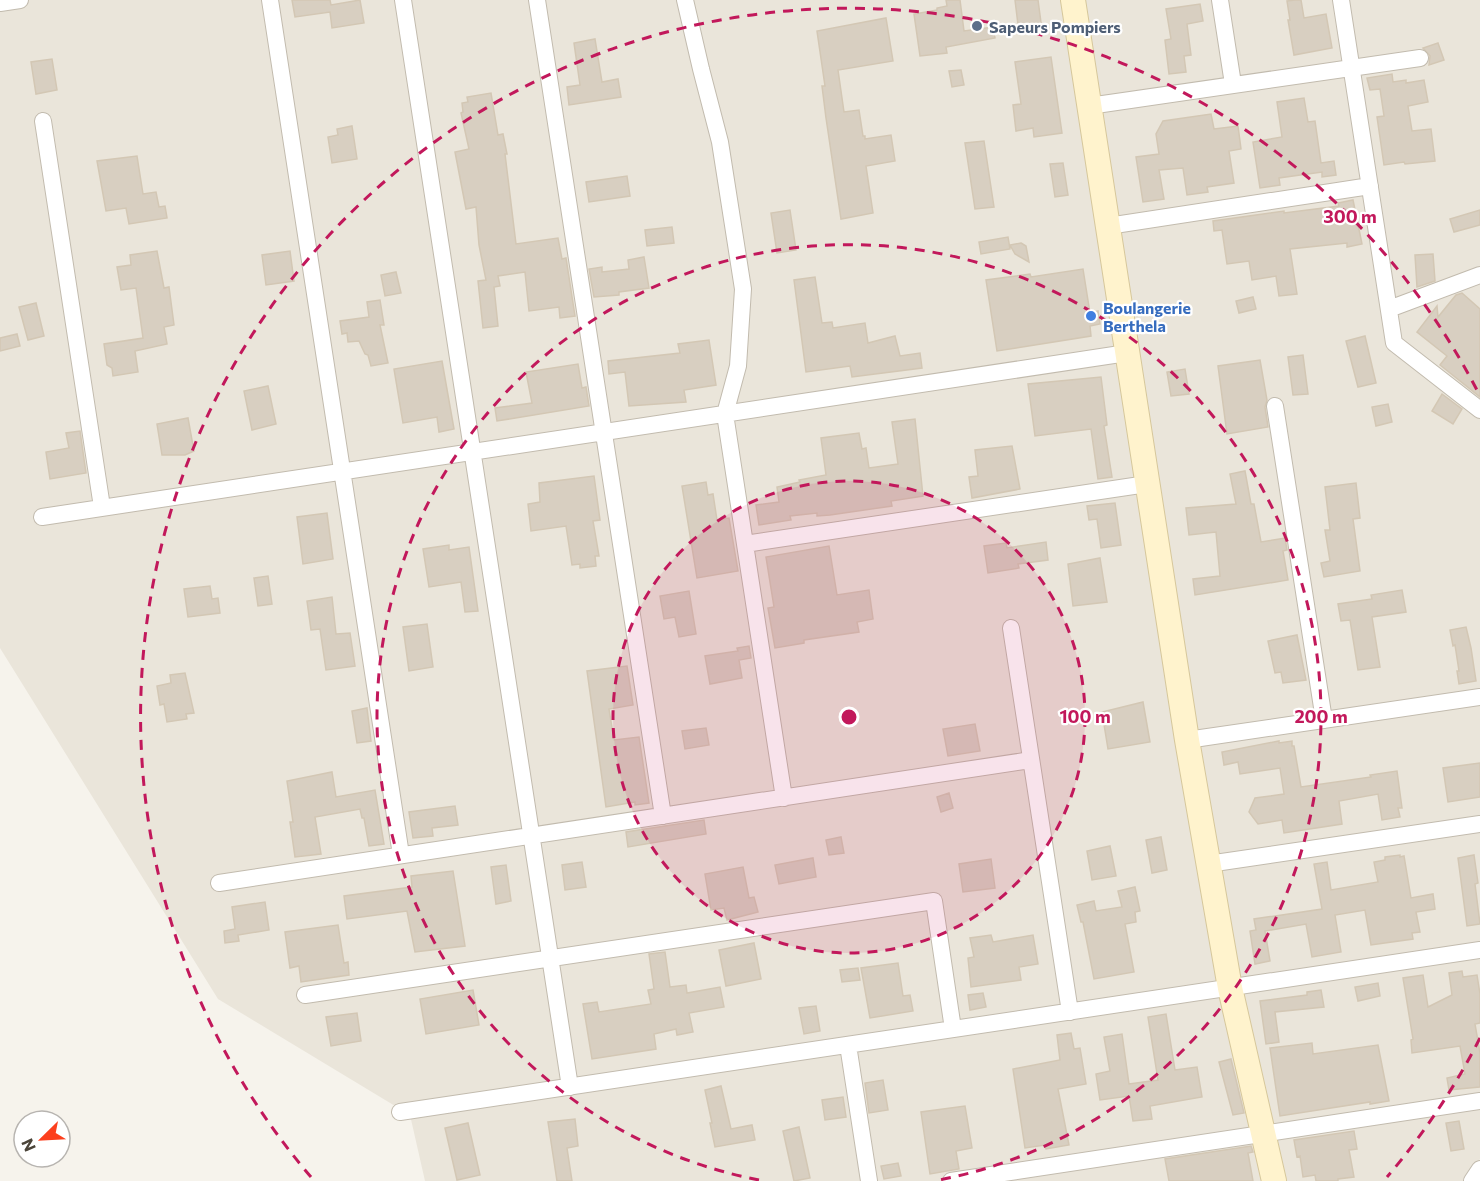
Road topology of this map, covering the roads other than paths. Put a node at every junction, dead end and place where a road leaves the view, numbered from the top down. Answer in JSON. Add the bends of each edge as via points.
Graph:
{"nodes":[{"id":1,"x":20,"y":0,"type":"edge"},
{"id":2,"x":270,"y":0,"type":"edge"},
{"id":3,"x":402,"y":0,"type":"edge"},
{"id":4,"x":537,"y":0,"type":"edge"},
{"id":5,"x":685,"y":0,"type":"edge"},
{"id":6,"x":1073,"y":0,"type":"edge"},
{"id":7,"x":1220,"y":0,"type":"edge"},
{"id":8,"x":1341,"y":0,"type":"edge"},
{"id":9,"x":0,"y":3,"type":"edge"},
{"id":10,"x":1420,"y":57,"type":"dead end"},
{"id":11,"x":1352,"y":66,"type":"junction"},
{"id":12,"x":1233,"y":84,"type":"junction"},
{"id":13,"x":1089,"y":106,"type":"junction"},
{"id":14,"x":43,"y":122,"type":"dead end"},
{"id":15,"x":1370,"y":186,"type":"junction"},
{"id":16,"x":1108,"y":226,"type":"junction"},
{"id":17,"x":1479,"y":277,"type":"edge"},
{"id":18,"x":1389,"y":309,"type":"junction"},
{"id":19,"x":1127,"y":353,"type":"junction"},
{"id":20,"x":1275,"y":406,"type":"dead end"},
{"id":21,"x":1480,"y":410,"type":"edge"},
{"id":22,"x":725,"y":414,"type":"junction"},
{"id":23,"x":604,"y":432,"type":"junction"},
{"id":24,"x":472,"y":452,"type":"junction"},
{"id":25,"x":342,"y":471,"type":"junction"},
{"id":26,"x":1147,"y":484,"type":"junction"},
{"id":27,"x":102,"y":507,"type":"junction"},
{"id":28,"x":42,"y":517,"type":"dead end"},
{"id":29,"x":745,"y":544,"type":"junction"},
{"id":30,"x":1011,"y":628,"type":"dead end"},
{"id":31,"x":1480,"y":697,"type":"edge"},
{"id":32,"x":1324,"y":720,"type":"junction"},
{"id":33,"x":1187,"y":740,"type":"junction"},
{"id":34,"x":1031,"y":760,"type":"junction"},
{"id":35,"x":784,"y":798,"type":"junction"},
{"id":36,"x":663,"y":816,"type":"junction"},
{"id":37,"x":1480,"y":824,"type":"edge"},
{"id":38,"x":531,"y":836,"type":"junction"},
{"id":39,"x":401,"y":855,"type":"junction"},
{"id":40,"x":1208,"y":864,"type":"junction"},
{"id":41,"x":219,"y":883,"type":"dead end"},
{"id":42,"x":1480,"y":950,"type":"edge"},
{"id":43,"x":550,"y":958,"type":"junction"},
{"id":44,"x":1230,"y":988,"type":"junction"},
{"id":45,"x":305,"y":995,"type":"dead end"},
{"id":46,"x":1070,"y":1012,"type":"junction"},
{"id":47,"x":953,"y":1029,"type":"junction"},
{"id":48,"x":848,"y":1045,"type":"junction"},
{"id":49,"x":570,"y":1087,"type":"junction"},
{"id":50,"x":1480,"y":1101,"type":"edge"},
{"id":51,"x":400,"y":1112,"type":"dead end"},
{"id":52,"x":1262,"y":1134,"type":"junction"},
{"id":53,"x":1480,"y":1169,"type":"edge"},
{"id":54,"x":869,"y":1181,"type":"edge"},
{"id":55,"x":951,"y":1181,"type":"edge"},
{"id":56,"x":1274,"y":1181,"type":"edge"},
{"id":57,"x":1472,"y":1181,"type":"edge"}],
"edges":[{"from":1,"to":9,"type":"street"},
{"from":2,"to":25,"type":"street"},
{"from":3,"to":24,"type":"street"},
{"from":4,"to":23,"type":"street"},
{"from":5,"to":22,"type":"street","via":[[720,142],[743,289],[738,366]]},
{"from":6,"to":13,"type":"main road"},
{"from":7,"to":12,"type":"street"},
{"from":8,"to":11,"type":"street"},
{"from":10,"to":11,"type":"street"},
{"from":11,"to":12,"type":"street"},
{"from":11,"to":15,"type":"street"},
{"from":12,"to":13,"type":"street"},
{"from":13,"to":16,"type":"main road"},
{"from":14,"to":27,"type":"street"},
{"from":15,"to":16,"type":"street"},
{"from":15,"to":18,"type":"street"},
{"from":16,"to":19,"type":"main road"},
{"from":17,"to":18,"type":"street"},
{"from":18,"to":21,"type":"street","via":[[1394,343]]},
{"from":19,"to":22,"type":"street"},
{"from":19,"to":26,"type":"main road"},
{"from":20,"to":32,"type":"street"},
{"from":22,"to":23,"type":"street"},
{"from":22,"to":29,"type":"street"},
{"from":23,"to":24,"type":"street"},
{"from":23,"to":36,"type":"street"},
{"from":24,"to":25,"type":"street"},
{"from":24,"to":38,"type":"street"},
{"from":25,"to":27,"type":"street"},
{"from":25,"to":39,"type":"street"},
{"from":26,"to":29,"type":"street"},
{"from":26,"to":33,"type":"main road"},
{"from":27,"to":28,"type":"street"},
{"from":29,"to":35,"type":"street"},
{"from":30,"to":34,"type":"street"},
{"from":31,"to":32,"type":"street"},
{"from":32,"to":33,"type":"street"},
{"from":33,"to":40,"type":"main road"},
{"from":34,"to":35,"type":"street"},
{"from":34,"to":46,"type":"street"},
{"from":35,"to":36,"type":"street"},
{"from":36,"to":38,"type":"street"},
{"from":37,"to":40,"type":"street"},
{"from":38,"to":39,"type":"street"},
{"from":38,"to":43,"type":"street"},
{"from":39,"to":41,"type":"street"},
{"from":40,"to":44,"type":"main road"},
{"from":42,"to":44,"type":"street"},
{"from":43,"to":45,"type":"street"},
{"from":43,"to":47,"type":"street","via":[[934,901]]},
{"from":43,"to":49,"type":"street"},
{"from":44,"to":46,"type":"street"},
{"from":44,"to":52,"type":"main road"},
{"from":46,"to":47,"type":"street"},
{"from":47,"to":48,"type":"street"},
{"from":48,"to":49,"type":"street"},
{"from":48,"to":54,"type":"street"},
{"from":49,"to":51,"type":"street"},
{"from":50,"to":52,"type":"street"},
{"from":52,"to":55,"type":"street"},
{"from":52,"to":56,"type":"main road"},
{"from":53,"to":57,"type":"street"}]}
